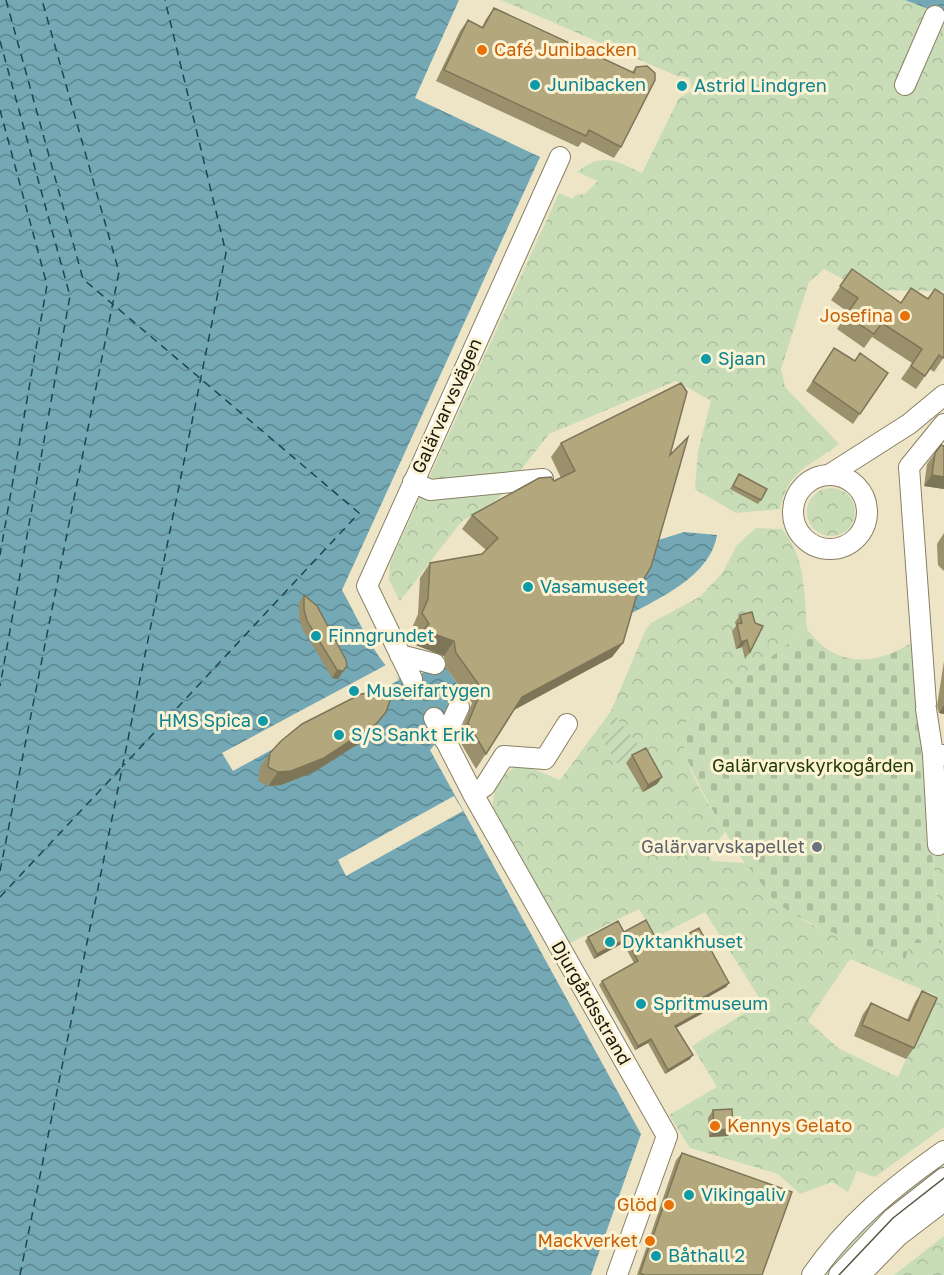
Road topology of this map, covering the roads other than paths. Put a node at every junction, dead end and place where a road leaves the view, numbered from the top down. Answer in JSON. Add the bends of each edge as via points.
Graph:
{"nodes":[{"id":1,"x":935,"y":16,"type":"dead end"},
{"id":2,"x":905,"y":85,"type":"dead end"},
{"id":3,"x":560,"y":157,"type":"dead end"},
{"id":4,"x":944,"y":395,"type":"edge"},
{"id":5,"x":944,"y":424,"type":"edge"},
{"id":6,"x":862,"y":455,"type":"junction"},
{"id":7,"x":830,"y":475,"type":"junction"},
{"id":8,"x":543,"y":479,"type":"edge"},
{"id":9,"x":413,"y":482,"type":"junction"},
{"id":10,"x":856,"y":486,"type":"junction"},
{"id":11,"x":400,"y":655,"type":"junction"},
{"id":12,"x":435,"y":664,"type":"dead end"},
{"id":13,"x":412,"y":679,"type":"dead end"},
{"id":14,"x":459,"y":707,"type":"dead end"},
{"id":15,"x":434,"y":718,"type":"dead end"},
{"id":16,"x":567,"y":724,"type":"dead end"},
{"id":17,"x":444,"y":740,"type":"junction"},
{"id":18,"x":938,"y":754,"type":"edge"},
{"id":19,"x":473,"y":794,"type":"junction"},
{"id":20,"x":938,"y":845,"type":"dead end"},
{"id":21,"x":944,"y":1151,"type":"edge"},
{"id":22,"x":944,"y":1178,"type":"edge"},
{"id":23,"x":944,"y":1188,"type":"edge"},
{"id":24,"x":944,"y":1201,"type":"edge"},
{"id":25,"x":621,"y":1270,"type":"edge"},
{"id":26,"x":812,"y":1275,"type":"edge"},
{"id":27,"x":839,"y":1275,"type":"edge"},
{"id":28,"x":849,"y":1275,"type":"edge"},
{"id":29,"x":860,"y":1275,"type":"edge"}],
"edges":[{"from":1,"to":2,"type":"street"},
{"from":3,"to":9,"type":"street","name":"Galärvarvsvägen"},
{"from":4,"to":6,"type":"street"},
{"from":5,"to":18,"type":"street","via":[[909,467],[926,706]]},
{"from":6,"to":7,"type":"street"},
{"from":6,"to":10,"type":"street"},
{"from":7,"to":10,"type":"street"},
{"from":7,"to":10,"type":"street","via":[[801,488],[792,510],[798,533],[817,548],[842,548],[861,533],[867,509]]},
{"from":8,"to":9,"type":"street","via":[[430,490]]},
{"from":9,"to":11,"type":"street","name":"Galärvarvsvägen","via":[[367,586]]},
{"from":11,"to":12,"type":"street"},
{"from":11,"to":13,"type":"street","name":"Galärvarvsvägen"},
{"from":14,"to":17,"type":"street"},
{"from":15,"to":17,"type":"street","name":"Djurgårdsstrand"},
{"from":16,"to":19,"type":"street","via":[[545,759],[504,756],[485,786]]},
{"from":17,"to":19,"type":"street","name":"Djurgårdsstrand"},
{"from":18,"to":20,"type":"street"},
{"from":19,"to":25,"type":"street","name":"Djurgårdsstrand","via":[[667,1136]]},
{"from":21,"to":26,"type":"street","via":[[870,1208]]},
{"from":22,"to":27,"type":"street","via":[[893,1218]]},
{"from":23,"to":28,"type":"street","via":[[898,1223]]},
{"from":24,"to":29,"type":"street","via":[[898,1236]]}]}
